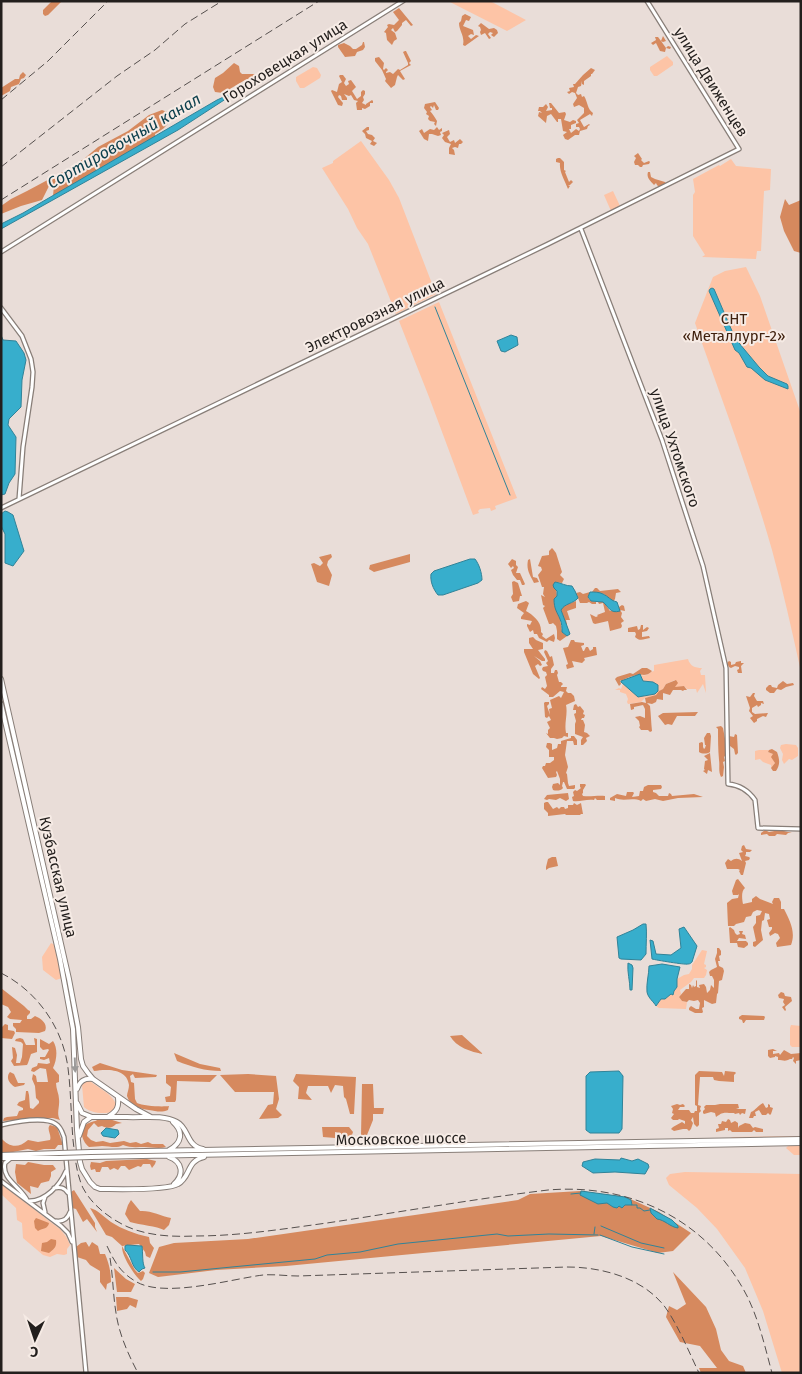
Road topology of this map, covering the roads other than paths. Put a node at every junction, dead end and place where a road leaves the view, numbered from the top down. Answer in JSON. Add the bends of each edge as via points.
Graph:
{"nodes":[{"id":1,"x":403,"y":1,"type":"edge"},
{"id":2,"x":647,"y":1,"type":"edge"},
{"id":3,"x":740,"y":149,"type":"joint"},
{"id":4,"x":581,"y":228,"type":"junction"},
{"id":5,"x":1,"y":252,"type":"edge"},
{"id":6,"x":1,"y":308,"type":"edge"},
{"id":7,"x":19,"y":499,"type":"junction"},
{"id":8,"x":1,"y":508,"type":"edge"},
{"id":9,"x":1,"y":679,"type":"edge"},
{"id":10,"x":1,"y":704,"type":"edge"},
{"id":11,"x":801,"y":829,"type":"edge"},
{"id":12,"x":93,"y":1079,"type":"junction"},
{"id":13,"x":76,"y":1092,"type":"junction"},
{"id":14,"x":118,"y":1098,"type":"junction"},
{"id":15,"x":76,"y":1101,"type":"junction"},
{"id":16,"x":92,"y":1117,"type":"junction"},
{"id":17,"x":106,"y":1117,"type":"junction"},
{"id":18,"x":151,"y":1117,"type":"junction"},
{"id":19,"x":172,"y":1120,"type":"junction"},
{"id":20,"x":1,"y":1125,"type":"edge"},
{"id":21,"x":78,"y":1140,"type":"junction"},
{"id":22,"x":801,"y":1141,"type":"edge"},
{"id":23,"x":218,"y":1152,"type":"junction"},
{"id":24,"x":159,"y":1153,"type":"junction"},
{"id":25,"x":59,"y":1155,"type":"junction"},
{"id":26,"x":1,"y":1157,"type":"edge"},
{"id":27,"x":11,"y":1158,"type":"junction"},
{"id":28,"x":67,"y":1169,"type":"junction"},
{"id":29,"x":1,"y":1181,"type":"edge"},
{"id":30,"x":171,"y":1186,"type":"junction"},
{"id":31,"x":54,"y":1188,"type":"junction"},
{"id":32,"x":69,"y":1195,"type":"junction"},
{"id":33,"x":46,"y":1196,"type":"junction"},
{"id":34,"x":28,"y":1200,"type":"junction"},
{"id":35,"x":71,"y":1209,"type":"junction"},
{"id":36,"x":46,"y":1214,"type":"junction"},
{"id":37,"x":53,"y":1220,"type":"junction"},
{"id":38,"x":74,"y":1247,"type":"junction"},
{"id":39,"x":86,"y":1373,"type":"edge"}],
"edges":[{"from":1,"to":5,"type":"street","name":"Гороховецкая улица"},
{"from":2,"to":3,"type":"street","name":"улица Движенцев"},
{"from":3,"to":4,"type":"street","name":"Электровозная улица"},
{"from":4,"to":7,"type":"street","name":"Электровозная улица"},
{"from":4,"to":11,"type":"street","name":"улица Ухтомского","via":[[662,440],[703,566],[725,659],[728,784],[737,785],[753,796],[758,828]]},
{"from":6,"to":7,"type":"street","via":[[22,336],[33,372]]},
{"from":7,"to":8,"type":"street","name":"Электровозная улица"},
{"from":9,"to":12,"type":"main road","name":"Кузбасская улица","via":[[69,978],[81,1059]]},
{"from":10,"to":13,"type":"main road","name":"Кузбасская улица","one_way":true,"via":[[63,976],[73,1029]]},
{"from":12,"to":13,"type":"main road","via":[[81,1081]]},
{"from":12,"to":14,"type":"main road"},
{"from":13,"to":15,"type":"main road"},
{"from":14,"to":17,"type":"main road","via":[[116,1110]]},
{"from":14,"to":18,"type":"main road"},
{"from":15,"to":16,"type":"main road","via":[[82,1113]]},
{"from":15,"to":21,"type":"main road"},
{"from":16,"to":17,"type":"main road"},
{"from":16,"to":21,"type":"main road","via":[[84,1122]]},
{"from":17,"to":18,"type":"main road"},
{"from":18,"to":19,"type":"main road"},
{"from":19,"to":23,"type":"main road","via":[[180,1124],[196,1147]]},
{"from":19,"to":24,"type":"main road","via":[[179,1129],[179,1142],[170,1150]]},
{"from":20,"to":28,"type":"street","via":[[30,1121],[56,1124],[64,1137]]},
{"from":21,"to":30,"type":"main road","via":[[82,1169],[95,1187]]},
{"from":22,"to":23,"type":"main road","name":"Московское шоссе"},
{"from":23,"to":24,"type":"main road","name":"Московское шоссе"},
{"from":23,"to":30,"type":"main road","via":[[196,1160],[181,1182]]},
{"from":24,"to":25,"type":"main road","name":"Московское шоссе","bridge":true},
{"from":24,"to":30,"type":"main road","via":[[179,1164],[180,1176]]},
{"from":25,"to":26,"type":"main road","name":"Московское шоссе"},
{"from":25,"to":27,"type":"main road","name":"Московское шоссе"},
{"from":26,"to":27,"type":"main road","name":"Московское шоссе"},
{"from":27,"to":34,"type":"street","via":[[5,1163],[5,1172]]},
{"from":28,"to":31,"type":"street"},
{"from":28,"to":32,"type":"street"},
{"from":29,"to":34,"type":"street"},
{"from":31,"to":32,"type":"street","via":[[65,1189]]},
{"from":31,"to":33,"type":"street"},
{"from":32,"to":35,"type":"street"},
{"from":33,"to":34,"type":"street"},
{"from":33,"to":36,"type":"street","via":[[43,1207]]},
{"from":34,"to":36,"type":"street"},
{"from":35,"to":37,"type":"street","via":[[65,1220]]},
{"from":35,"to":38,"type":"street"},
{"from":36,"to":37,"type":"street"},
{"from":37,"to":38,"type":"street","via":[[66,1230]]},
{"from":38,"to":39,"type":"street"}]}
